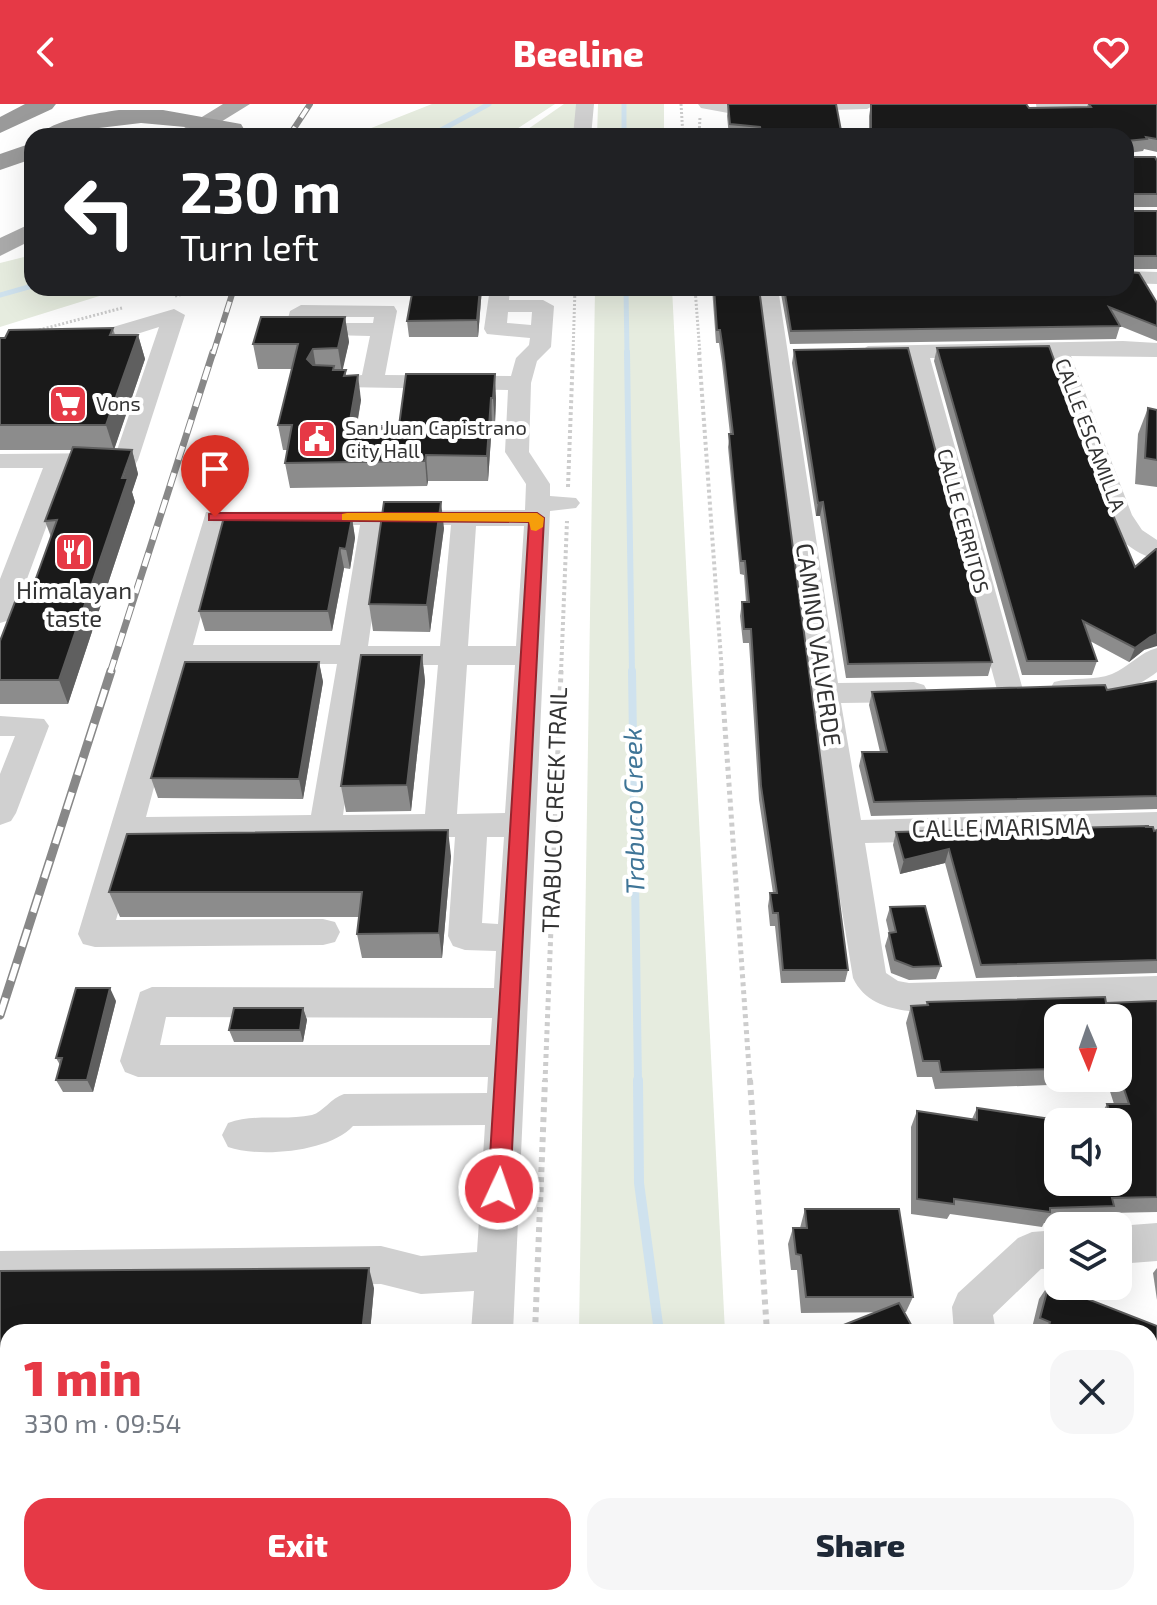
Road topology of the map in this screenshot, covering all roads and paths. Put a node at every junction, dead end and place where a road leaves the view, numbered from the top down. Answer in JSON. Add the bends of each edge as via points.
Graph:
{"nodes":[{"id":1,"x":44,"y":104,"type":"edge"},
{"id":2,"x":187,"y":104,"type":"edge"},
{"id":3,"x":585,"y":104,"type":"edge"},
{"id":4,"x":681,"y":104,"type":"edge"},
{"id":5,"x":863,"y":104,"type":"edge"},
{"id":6,"x":709,"y":105,"type":"edge"},
{"id":7,"x":1157,"y":105,"type":"edge"},
{"id":8,"x":1045,"y":110,"type":"edge"},
{"id":9,"x":232,"y":119,"type":"edge"},
{"id":10,"x":0,"y":126,"type":"edge"},
{"id":11,"x":68,"y":128,"type":"edge"},
{"id":12,"x":94,"y":128,"type":"edge"},
{"id":13,"x":156,"y":128,"type":"edge"},
{"id":14,"x":206,"y":128,"type":"edge"},
{"id":15,"x":583,"y":128,"type":"edge"},
{"id":16,"x":682,"y":128,"type":"edge"},
{"id":17,"x":24,"y":153,"type":"edge"},
{"id":18,"x":0,"y":162,"type":"edge"},
{"id":19,"x":24,"y":210,"type":"edge"},
{"id":20,"x":0,"y":223,"type":"edge"},
{"id":21,"x":24,"y":234,"type":"edge"},
{"id":22,"x":0,"y":248,"type":"edge"},
{"id":23,"x":1134,"y":277,"type":"edge"},
{"id":24,"x":1157,"y":278,"type":"edge"},
{"id":25,"x":173,"y":296,"type":"edge"},
{"id":26,"x":574,"y":296,"type":"edge"},
{"id":27,"x":696,"y":296,"type":"edge"},
{"id":28,"x":770,"y":296,"type":"edge"},
{"id":29,"x":169,"y":297,"type":"dead end"},
{"id":30,"x":499,"y":297,"type":"edge"},
{"id":31,"x":123,"y":308,"type":"dead end"},
{"id":32,"x":382,"y":330,"type":"dead end"},
{"id":33,"x":33,"y":332,"type":"edge"},
{"id":34,"x":121,"y":332,"type":"edge"},
{"id":35,"x":1057,"y":349,"type":"junction"},
{"id":36,"x":1157,"y":350,"type":"edge"},
{"id":37,"x":917,"y":352,"type":"junction"},
{"id":38,"x":839,"y":353,"type":"edge"},
{"id":39,"x":325,"y":382,"type":"edge"},
{"id":40,"x":372,"y":382,"type":"junction"},
{"id":41,"x":520,"y":383,"type":"junction"},
{"id":42,"x":0,"y":461,"type":"edge"},
{"id":43,"x":58,"y":461,"type":"junction"},
{"id":44,"x":547,"y":508,"type":"junction"},
{"id":45,"x":374,"y":517,"type":"junction"},
{"id":46,"x":464,"y":518,"type":"junction"},
{"id":47,"x":1157,"y":552,"type":"edge"},
{"id":48,"x":0,"y":614,"type":"edge"},
{"id":49,"x":176,"y":654,"type":"junction"},
{"id":50,"x":353,"y":655,"type":"junction"},
{"id":51,"x":453,"y":656,"type":"junction"},
{"id":52,"x":528,"y":656,"type":"junction"},
{"id":53,"x":1157,"y":657,"type":"edge"},
{"id":54,"x":1009,"y":690,"type":"junction"},
{"id":55,"x":947,"y":691,"type":"edge"},
{"id":56,"x":978,"y":691,"type":"edge"},
{"id":57,"x":825,"y":693,"type":"junction"},
{"id":58,"x":0,"y":726,"type":"edge"},
{"id":59,"x":0,"y":813,"type":"edge"},
{"id":60,"x":1157,"y":824,"type":"edge"},
{"id":61,"x":518,"y":825,"type":"junction"},
{"id":62,"x":456,"y":826,"type":"junction"},
{"id":63,"x":325,"y":827,"type":"junction"},
{"id":64,"x":127,"y":829,"type":"junction"},
{"id":65,"x":845,"y":832,"type":"junction"},
{"id":66,"x":323,"y":932,"type":"dead end"},
{"id":67,"x":511,"y":938,"type":"junction"},
{"id":68,"x":1157,"y":990,"type":"edge"},
{"id":69,"x":508,"y":1003,"type":"junction"},
{"id":70,"x":505,"y":1061,"type":"junction"},
{"id":71,"x":503,"y":1109,"type":"junction"},
{"id":72,"x":241,"y":1135,"type":"dead end"},
{"id":73,"x":1157,"y":1242,"type":"edge"},
{"id":74,"x":1132,"y":1244,"type":"edge"},
{"id":75,"x":1044,"y":1250,"type":"edge"},
{"id":76,"x":0,"y":1270,"type":"edge"},
{"id":77,"x":495,"y":1270,"type":"junction"},
{"id":78,"x":492,"y":1324,"type":"edge"},
{"id":79,"x":535,"y":1324,"type":"edge"},
{"id":80,"x":766,"y":1324,"type":"edge"},
{"id":81,"x":974,"y":1324,"type":"edge"}],
"edges":[{"from":1,"to":10,"type":"highway"},
{"from":2,"to":9,"type":"highway"},
{"from":3,"to":15,"type":"street"},
{"from":4,"to":16,"type":"path"},
{"from":5,"to":6,"type":"street"},
{"from":7,"to":8,"type":"street"},
{"from":9,"to":11,"type":"highway","via":[[112,116]]},
{"from":9,"to":14,"type":"main road"},
{"from":12,"to":13,"type":"highway","via":[[125,122]]},
{"from":17,"to":18,"type":"highway"},
{"from":19,"to":20,"type":"main road"},
{"from":21,"to":22,"type":"main road"},
{"from":23,"to":24,"type":"street"},
{"from":25,"to":29,"type":"path"},
{"from":26,"to":44,"type":"path","name":"TRABUCO CREEK TRAIL"},
{"from":27,"to":80,"type":"path"},
{"from":28,"to":57,"type":"street","name":"CAMINO VALVERDE","via":[[785,354]]},
{"from":30,"to":41,"type":"street","via":[[495,329],[542,332],[540,347],[527,358]]},
{"from":31,"to":33,"type":"path"},
{"from":32,"to":40,"type":"street"},
{"from":34,"to":43,"type":"street","via":[[174,315],[126,460]]},
{"from":35,"to":36,"type":"street"},
{"from":35,"to":37,"type":"street"},
{"from":35,"to":47,"type":"street","name":"CALLE ESCAMILLA","via":[[1119,515],[1133,536]]},
{"from":37,"to":38,"type":"street"},
{"from":37,"to":54,"type":"street","name":"CALLE CERRITOS"},
{"from":39,"to":40,"type":"street"},
{"from":40,"to":41,"type":"street"},
{"from":41,"to":44,"type":"street","via":[[517,452]]},
{"from":42,"to":43,"type":"street"},
{"from":43,"to":48,"type":"street"},
{"from":44,"to":46,"type":"street"},
{"from":44,"to":52,"type":"street"},
{"from":44,"to":79,"type":"path","name":"TRABUCO CREEK TRAIL"},
{"from":45,"to":46,"type":"street"},
{"from":45,"to":49,"type":"street","via":[[215,517]]},
{"from":45,"to":50,"type":"street"},
{"from":46,"to":51,"type":"street"},
{"from":49,"to":50,"type":"street"},
{"from":49,"to":64,"type":"street"},
{"from":50,"to":51,"type":"street"},
{"from":50,"to":63,"type":"street"},
{"from":51,"to":52,"type":"street"},
{"from":51,"to":62,"type":"street"},
{"from":52,"to":61,"type":"street"},
{"from":53,"to":54,"type":"street","via":[[1116,685]]},
{"from":54,"to":56,"type":"street"},
{"from":55,"to":57,"type":"street"},
{"from":57,"to":65,"type":"street","name":"CAMINO VALVERDE"},
{"from":58,"to":59,"type":"street","via":[[34,726]]},
{"from":60,"to":65,"type":"street","name":"CALLE MARISMA"},
{"from":61,"to":62,"type":"street"},
{"from":61,"to":67,"type":"street"},
{"from":62,"to":63,"type":"street"},
{"from":62,"to":67,"type":"street","via":[[465,936]]},
{"from":63,"to":64,"type":"street"},
{"from":64,"to":66,"type":"street","via":[[95,934]]},
{"from":65,"to":68,"type":"street","name":"CAMINO VALVERDE","via":[[866,966],[876,986],[909,997]]},
{"from":67,"to":69,"type":"street"},
{"from":69,"to":70,"type":"street"},
{"from":69,"to":70,"type":"street","via":[[152,1002],[138,1061]]},
{"from":70,"to":71,"type":"street"},
{"from":71,"to":72,"type":"street","via":[[344,1110],[318,1131]]},
{"from":71,"to":77,"type":"street"},
{"from":73,"to":74,"type":"street"},
{"from":75,"to":81,"type":"street","via":[[1032,1251],[972,1307]]},
{"from":76,"to":77,"type":"street","via":[[381,1265],[421,1275]]},
{"from":77,"to":78,"type":"street"}]}
